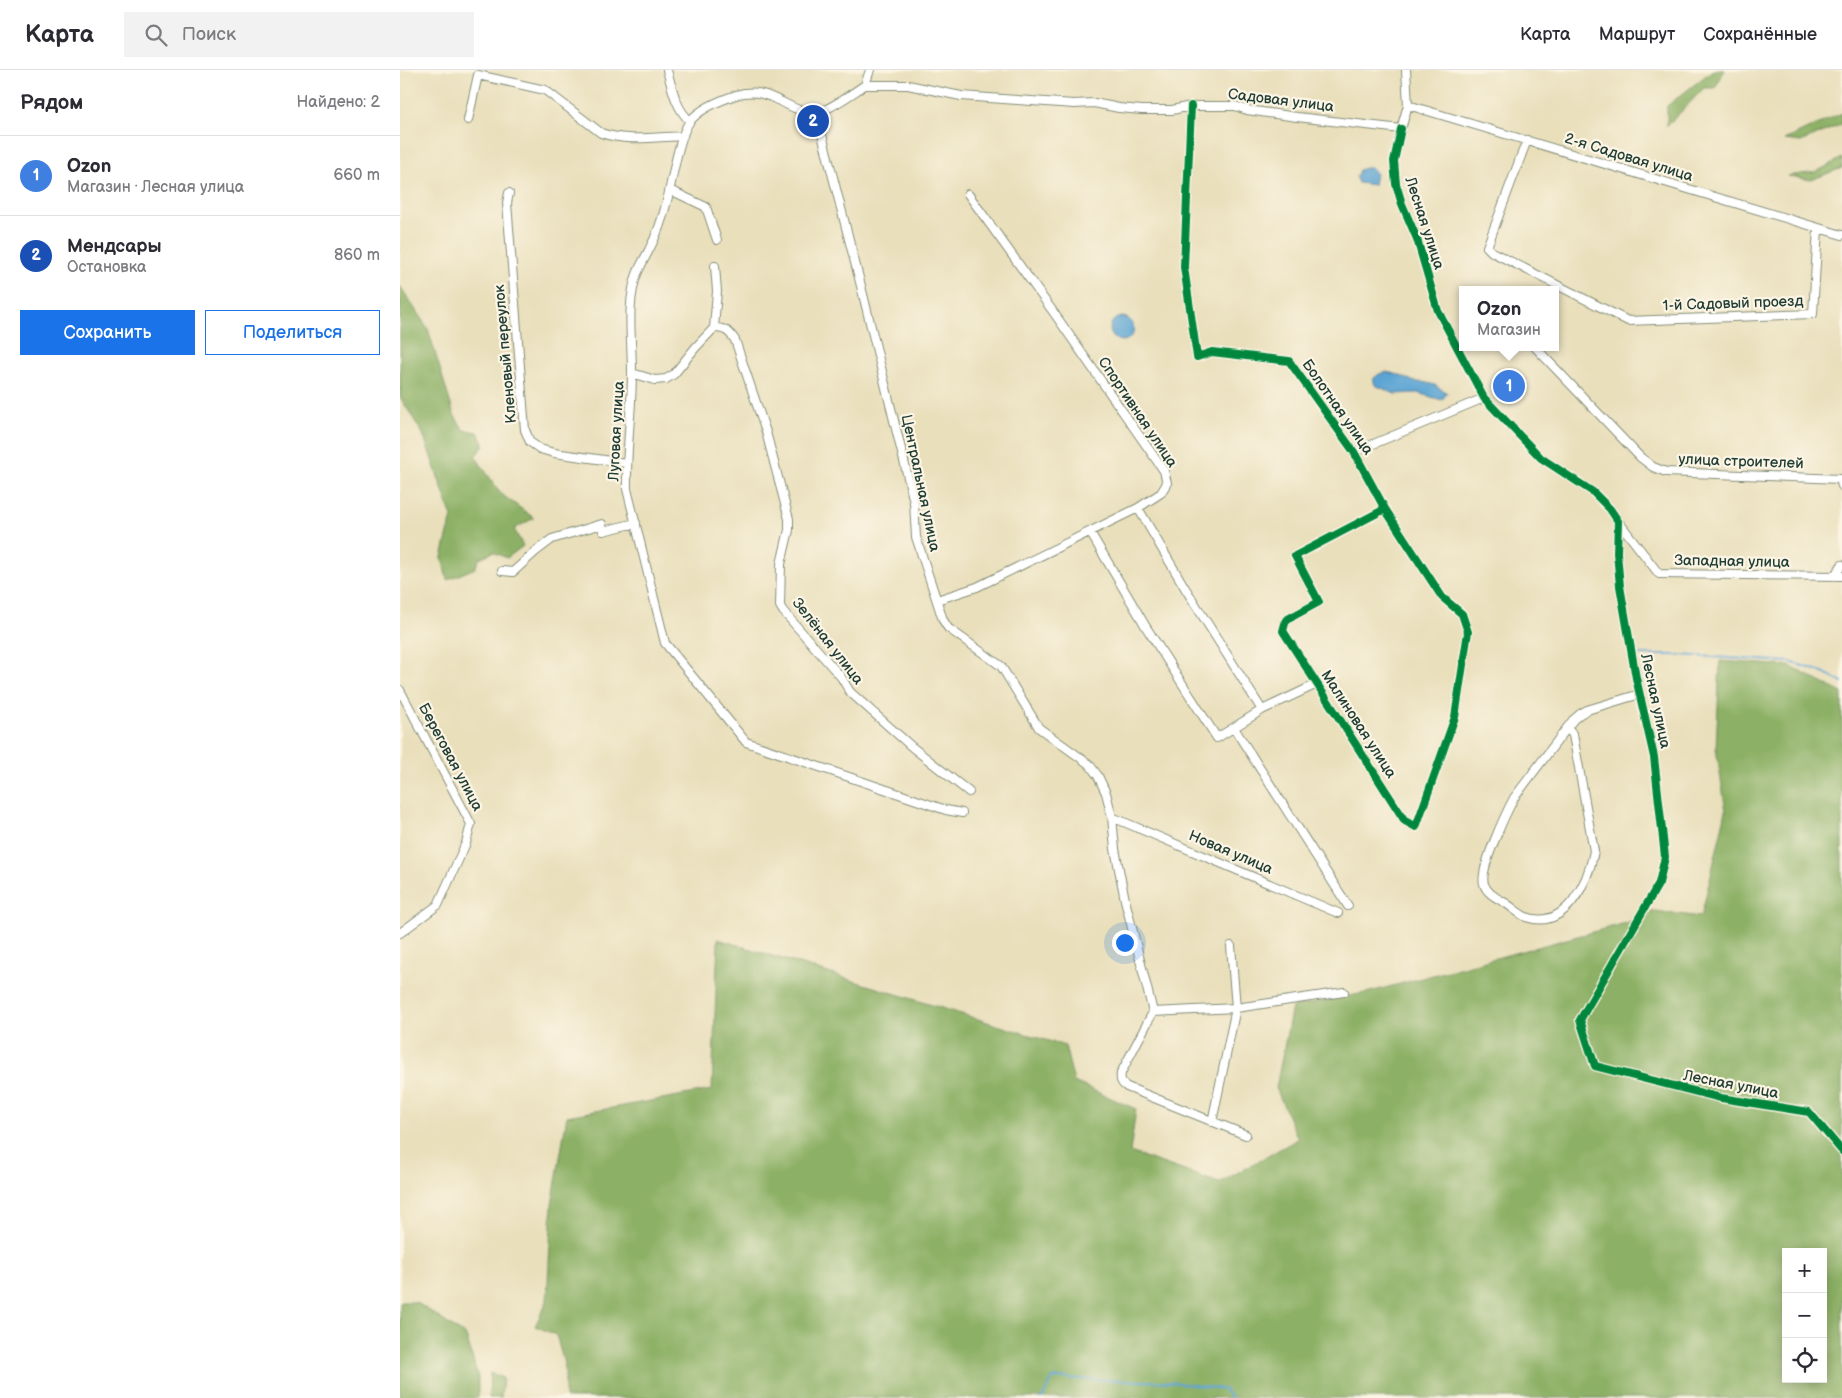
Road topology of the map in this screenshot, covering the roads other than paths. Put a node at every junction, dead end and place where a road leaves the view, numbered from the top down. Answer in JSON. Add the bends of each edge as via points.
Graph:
{"nodes":[{"id":1,"x":667,"y":70,"type":"edge"},
{"id":2,"x":870,"y":70,"type":"edge"},
{"id":3,"x":1406,"y":70,"type":"edge"},
{"id":4,"x":865,"y":85,"type":"junction"},
{"id":5,"x":1408,"y":105,"type":"junction"},
{"id":6,"x":1191,"y":106,"type":"junction"},
{"id":7,"x":819,"y":115,"type":"junction"},
{"id":8,"x":468,"y":120,"type":"dead end"},
{"id":9,"x":690,"y":121,"type":"junction"},
{"id":10,"x":1401,"y":129,"type":"junction"},
{"id":11,"x":683,"y":136,"type":"junction"},
{"id":12,"x":1527,"y":140,"type":"junction"},
{"id":13,"x":670,"y":190,"type":"junction"},
{"id":14,"x":509,"y":193,"type":"dead end"},
{"id":15,"x":968,"y":194,"type":"dead end"},
{"id":16,"x":1818,"y":228,"type":"junction"},
{"id":17,"x":1842,"y":235,"type":"edge"},
{"id":18,"x":717,"y":240,"type":"dead end"},
{"id":19,"x":714,"y":266,"type":"dead end"},
{"id":20,"x":714,"y":328,"type":"junction"},
{"id":21,"x":1459,"y":344,"type":"edge"},
{"id":22,"x":1462,"y":351,"type":"edge"},
{"id":23,"x":1538,"y":351,"type":"edge"},
{"id":24,"x":632,"y":373,"type":"junction"},
{"id":25,"x":1484,"y":398,"type":"junction"},
{"id":26,"x":1354,"y":452,"type":"junction"},
{"id":27,"x":626,"y":463,"type":"junction"},
{"id":28,"x":1842,"y":486,"type":"edge"},
{"id":29,"x":1138,"y":508,"type":"junction"},
{"id":30,"x":1385,"y":509,"type":"junction"},
{"id":31,"x":1618,"y":522,"type":"junction"},
{"id":32,"x":636,"y":523,"type":"junction"},
{"id":33,"x":1090,"y":532,"type":"junction"},
{"id":34,"x":1842,"y":565,"type":"edge"},
{"id":35,"x":502,"y":571,"type":"dead end"},
{"id":36,"x":1838,"y":576,"type":"edge"},
{"id":37,"x":937,"y":600,"type":"junction"},
{"id":38,"x":1468,"y":632,"type":"joint"},
{"id":39,"x":1317,"y":684,"type":"junction"},
{"id":40,"x":400,"y":690,"type":"edge"},
{"id":41,"x":1640,"y":694,"type":"junction"},
{"id":42,"x":1262,"y":710,"type":"junction"},
{"id":43,"x":1234,"y":728,"type":"junction"},
{"id":44,"x":1568,"y":728,"type":"junction"},
{"id":45,"x":969,"y":792,"type":"dead end"},
{"id":46,"x":962,"y":813,"type":"dead end"},
{"id":47,"x":1112,"y":817,"type":"junction"},
{"id":48,"x":1348,"y":906,"type":"dead end"},
{"id":49,"x":1338,"y":913,"type":"dead end"},
{"id":50,"x":400,"y":933,"type":"edge"},
{"id":51,"x":1231,"y":946,"type":"dead end"},
{"id":52,"x":1344,"y":992,"type":"dead end"},
{"id":53,"x":1236,"y":1008,"type":"junction"},
{"id":54,"x":1153,"y":1012,"type":"junction"},
{"id":55,"x":1212,"y":1122,"type":"junction"},
{"id":56,"x":1246,"y":1135,"type":"dead end"},
{"id":57,"x":1842,"y":1151,"type":"edge"}],
"edges":[{"from":1,"to":9,"type":"street","via":[[679,107]]},
{"from":2,"to":4,"type":"street"},
{"from":3,"to":5,"type":"street"},
{"from":4,"to":6,"type":"street","name":"Садовая улица","via":[[908,85],[961,96],[1074,104],[1094,102],[1142,110]]},
{"from":4,"to":7,"type":"street"},
{"from":5,"to":10,"type":"street"},
{"from":5,"to":12,"type":"street","name":"2-я Садовая улица"},
{"from":6,"to":10,"type":"street","name":"Садовая улица","via":[[1235,106],[1288,116]]},
{"from":6,"to":26,"type":"street","name":"Болотная улица","via":[[1184,267],[1197,357],[1212,352],[1289,361]]},
{"from":7,"to":9,"type":"street","via":[[764,93],[749,92],[707,108]]},
{"from":7,"to":37,"type":"street","name":"Центральная улица","via":[[914,502],[916,537]]},
{"from":8,"to":11,"type":"street","via":[[478,75],[545,90],[601,133],[611,136]]},
{"from":9,"to":11,"type":"street","name":"Луговая улица"},
{"from":10,"to":21,"type":"street","name":"Лесная улица","via":[[1394,161],[1396,184],[1418,239],[1438,311]]},
{"from":11,"to":13,"type":"street","name":"Луговая улица"},
{"from":12,"to":16,"type":"street","name":"2-я Садовая улица"},
{"from":12,"to":16,"type":"street","name":"1-й Садовый проезд","via":[[1488,247],[1492,252],[1628,321],[1813,314]]},
{"from":13,"to":18,"type":"street","via":[[706,206]]},
{"from":13,"to":24,"type":"street","name":"Луговая улица","via":[[655,236],[637,274],[632,301]]},
{"from":14,"to":27,"type":"street","name":"Кленовый переулок","via":[[507,203],[519,366],[525,430],[530,442],[554,453]]},
{"from":15,"to":29,"type":"street","name":"Спортивная улица","via":[[1164,471],[1165,487]]},
{"from":16,"to":17,"type":"street","name":"2-я Садовая улица"},
{"from":19,"to":20,"type":"street","via":[[717,291]]},
{"from":20,"to":24,"type":"street","via":[[666,379],[655,380]]},
{"from":20,"to":45,"type":"street","name":"Зелёная улица","via":[[723,328],[735,340],[785,501],[789,524],[781,564],[780,606],[850,692]]},
{"from":22,"to":25,"type":"street","name":"Лесная улица"},
{"from":23,"to":28,"type":"street","name":"улица строителей","via":[[1653,467],[1666,472],[1840,479]]},
{"from":24,"to":27,"type":"street","name":"Луговая улица"},
{"from":25,"to":26,"type":"street"},
{"from":25,"to":31,"type":"street","name":"Лесная улица","via":[[1541,458],[1593,492],[1610,508]]},
{"from":26,"to":30,"type":"street","name":"Болотная улица"},
{"from":27,"to":32,"type":"street","name":"Луговая улица","via":[[626,489]]},
{"from":29,"to":33,"type":"street","name":"Спортивная улица"},
{"from":29,"to":42,"type":"street"},
{"from":30,"to":38,"type":"street","name":"Болотная улица","via":[[1442,598],[1462,614]]},
{"from":30,"to":39,"type":"street","name":"Малиновая улица","via":[[1294,556],[1320,602],[1286,620],[1283,630]]},
{"from":31,"to":36,"type":"street","name":"Западная улица","via":[[1659,574]]},
{"from":31,"to":41,"type":"street","name":"Лесная улица","via":[[1620,586]]},
{"from":32,"to":35,"type":"street","via":[[603,531],[602,524],[552,539],[513,572]]},
{"from":32,"to":46,"type":"street","name":"Луговая улица","via":[[665,643],[746,742]]},
{"from":33,"to":37,"type":"street","name":"Спортивная улица","via":[[977,587]]},
{"from":33,"to":43,"type":"street","via":[[1217,738]]},
{"from":34,"to":36,"type":"street"},
{"from":37,"to":47,"type":"street","name":"Центральная улица","via":[[948,628],[1000,666],[1039,728],[1089,764],[1106,793]]},
{"from":38,"to":39,"type":"street","name":"Малиновая улица","via":[[1455,717],[1416,828],[1405,820]]},
{"from":39,"to":42,"type":"street"},
{"from":40,"to":50,"type":"street","name":"Береговая улица","via":[[471,824],[466,843],[438,905]]},
{"from":41,"to":44,"type":"street","via":[[1587,710]]},
{"from":41,"to":57,"type":"street","name":"Лесная улица","via":[[1654,757],[1666,857],[1660,883],[1580,1020],[1595,1066],[1720,1098],[1809,1112]]},
{"from":42,"to":43,"type":"street"},
{"from":43,"to":48,"type":"street"},
{"from":44,"to":44,"type":"street","via":[[1514,798],[1483,874],[1484,884],[1490,893],[1526,916],[1539,919],[1554,916],[1568,908],[1592,864],[1594,851],[1572,734]]},
{"from":47,"to":49,"type":"street","name":"Новая улица"},
{"from":47,"to":54,"type":"street","via":[[1114,849]]},
{"from":51,"to":53,"type":"street"},
{"from":52,"to":53,"type":"street"},
{"from":53,"to":54,"type":"street"},
{"from":53,"to":55,"type":"street"},
{"from":54,"to":55,"type":"street","via":[[1121,1073],[1122,1084]]},
{"from":55,"to":56,"type":"street"}]}
